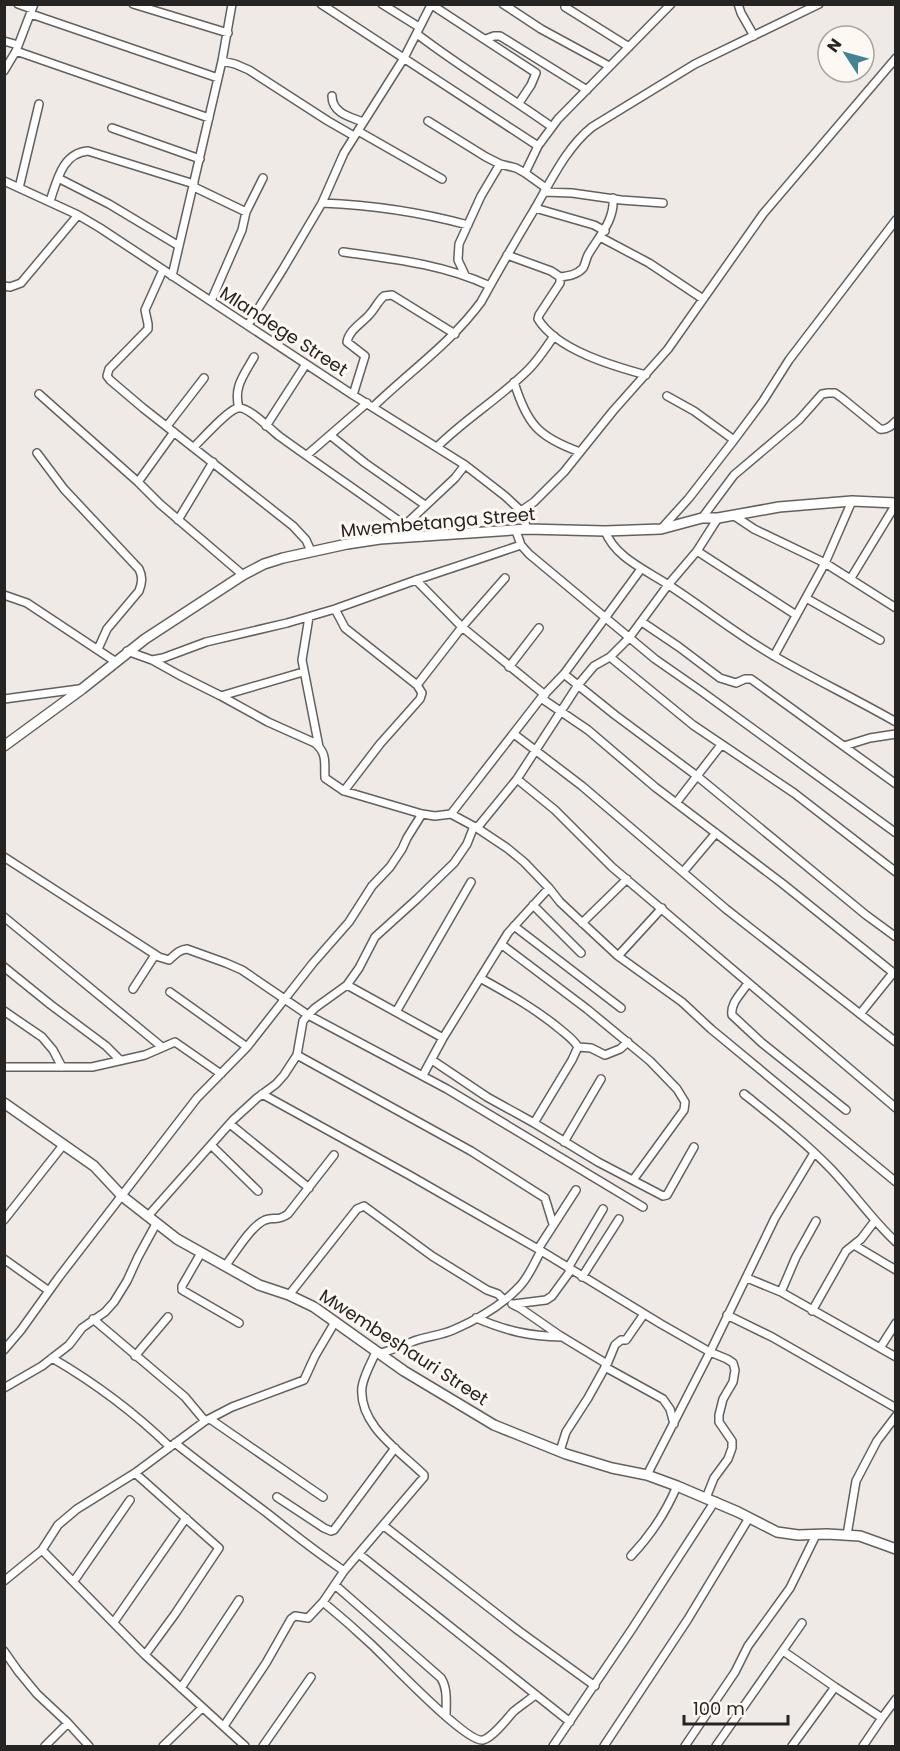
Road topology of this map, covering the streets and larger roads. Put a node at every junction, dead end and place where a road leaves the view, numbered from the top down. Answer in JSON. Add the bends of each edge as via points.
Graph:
{"nodes":[{"id":1,"x":18,"y":4,"type":"edge"},
{"id":2,"x":133,"y":4,"type":"edge"},
{"id":3,"x":232,"y":4,"type":"edge"},
{"id":4,"x":321,"y":4,"type":"edge"},
{"id":5,"x":382,"y":4,"type":"edge"},
{"id":6,"x":503,"y":4,"type":"edge"},
{"id":7,"x":671,"y":4,"type":"edge"},
{"id":8,"x":738,"y":4,"type":"edge"},
{"id":9,"x":819,"y":4,"type":"edge"},
{"id":10,"x":431,"y":5,"type":"edge"},
{"id":11,"x":565,"y":7,"type":"dead end"},
{"id":12,"x":32,"y":9,"type":"edge"},
{"id":13,"x":418,"y":31,"type":"junction"},
{"id":14,"x":228,"y":33,"type":"junction"},
{"id":15,"x":754,"y":36,"type":"junction"},
{"id":16,"x":486,"y":39,"type":"junction"},
{"id":17,"x":4,"y":41,"type":"edge"},
{"id":18,"x":629,"y":47,"type":"junction"},
{"id":19,"x":17,"y":48,"type":"junction"},
{"id":20,"x":404,"y":58,"type":"junction"},
{"id":21,"x":896,"y":58,"type":"edge"},
{"id":22,"x":222,"y":61,"type":"junction"},
{"id":23,"x":609,"y":66,"type":"junction"},
{"id":24,"x":4,"y":71,"type":"edge"},
{"id":25,"x":218,"y":78,"type":"junction"},
{"id":26,"x":587,"y":90,"type":"junction"},
{"id":27,"x":332,"y":96,"type":"dead end"},
{"id":28,"x":519,"y":103,"type":"junction"},
{"id":29,"x":39,"y":104,"type":"dead end"},
{"id":30,"x":209,"y":118,"type":"junction"},
{"id":31,"x":428,"y":121,"type":"dead end"},
{"id":32,"x":363,"y":122,"type":"junction"},
{"id":33,"x":552,"y":127,"type":"junction"},
{"id":34,"x":111,"y":128,"type":"dead end"},
{"id":35,"x":356,"y":134,"type":"junction"},
{"id":36,"x":538,"y":146,"type":"junction"},
{"id":37,"x":200,"y":159,"type":"junction"},
{"id":38,"x":500,"y":164,"type":"junction"},
{"id":39,"x":525,"y":173,"type":"junction"},
{"id":40,"x":58,"y":178,"type":"junction"},
{"id":41,"x":263,"y":178,"type":"dead end"},
{"id":42,"x":442,"y":179,"type":"dead end"},
{"id":43,"x":4,"y":181,"type":"edge"},
{"id":44,"x":194,"y":185,"type":"junction"},
{"id":45,"x":19,"y":188,"type":"junction"},
{"id":46,"x":545,"y":190,"type":"junction"},
{"id":47,"x":613,"y":198,"type":"junction"},
{"id":48,"x":50,"y":201,"type":"junction"},
{"id":49,"x":322,"y":203,"type":"junction"},
{"id":50,"x":663,"y":203,"type":"dead end"},
{"id":51,"x":535,"y":208,"type":"junction"},
{"id":52,"x":246,"y":212,"type":"junction"},
{"id":53,"x":78,"y":215,"type":"junction"},
{"id":54,"x":896,"y":220,"type":"edge"},
{"id":55,"x":468,"y":225,"type":"junction"},
{"id":56,"x":605,"y":231,"type":"junction"},
{"id":57,"x":600,"y":237,"type":"junction"},
{"id":58,"x":179,"y":246,"type":"junction"},
{"id":59,"x":343,"y":252,"type":"dead end"},
{"id":60,"x":507,"y":255,"type":"junction"},
{"id":61,"x":163,"y":270,"type":"junction"},
{"id":62,"x":465,"y":275,"type":"junction"},
{"id":63,"x":172,"y":276,"type":"junction"},
{"id":64,"x":560,"y":277,"type":"junction"},
{"id":65,"x":4,"y":286,"type":"edge"},
{"id":66,"x":490,"y":286,"type":"junction"},
{"id":67,"x":703,"y":299,"type":"junction"},
{"id":68,"x":211,"y":301,"type":"junction"},
{"id":69,"x":248,"y":325,"type":"junction"},
{"id":70,"x":455,"y":334,"type":"junction"},
{"id":71,"x":554,"y":336,"type":"junction"},
{"id":72,"x":254,"y":357,"type":"dead end"},
{"id":73,"x":306,"y":364,"type":"junction"},
{"id":74,"x":646,"y":375,"type":"junction"},
{"id":75,"x":204,"y":378,"type":"dead end"},
{"id":76,"x":514,"y":382,"type":"junction"},
{"id":77,"x":39,"y":394,"type":"dead end"},
{"id":78,"x":353,"y":395,"type":"junction"},
{"id":79,"x":667,"y":396,"type":"dead end"},
{"id":80,"x":370,"y":405,"type":"junction"},
{"id":81,"x":239,"y":408,"type":"junction"},
{"id":82,"x":896,"y":421,"type":"edge"},
{"id":83,"x":167,"y":426,"type":"junction"},
{"id":84,"x":266,"y":426,"type":"junction"},
{"id":85,"x":174,"y":432,"type":"junction"},
{"id":86,"x":330,"y":435,"type":"junction"},
{"id":87,"x":734,"y":440,"type":"junction"},
{"id":88,"x":194,"y":447,"type":"junction"},
{"id":89,"x":437,"y":447,"type":"junction"},
{"id":90,"x":580,"y":452,"type":"junction"},
{"id":91,"x":37,"y":453,"type":"dead end"},
{"id":92,"x":307,"y":455,"type":"junction"},
{"id":93,"x":213,"y":462,"type":"junction"},
{"id":94,"x":465,"y":465,"type":"junction"},
{"id":95,"x":138,"y":482,"type":"junction"},
{"id":96,"x":852,"y":501,"type":"junction"},
{"id":97,"x":896,"y":503,"type":"edge"},
{"id":98,"x":425,"y":505,"type":"junction"},
{"id":99,"x":521,"y":512,"type":"junction"},
{"id":100,"x":733,"y":515,"type":"junction"},
{"id":101,"x":702,"y":518,"type":"junction"},
{"id":102,"x":718,"y":518,"type":"junction"},
{"id":103,"x":178,"y":520,"type":"junction"},
{"id":104,"x":405,"y":525,"type":"junction"},
{"id":105,"x":527,"y":529,"type":"junction"},
{"id":106,"x":661,"y":529,"type":"junction"},
{"id":107,"x":516,"y":531,"type":"junction"},
{"id":108,"x":605,"y":531,"type":"junction"},
{"id":109,"x":421,"y":537,"type":"junction"},
{"id":110,"x":521,"y":545,"type":"junction"},
{"id":111,"x":311,"y":551,"type":"junction"},
{"id":112,"x":697,"y":551,"type":"junction"},
{"id":113,"x":825,"y":563,"type":"junction"},
{"id":114,"x":641,"y":568,"type":"junction"},
{"id":115,"x":243,"y":575,"type":"junction"},
{"id":116,"x":505,"y":578,"type":"dead end"},
{"id":117,"x":851,"y":578,"type":"junction"},
{"id":118,"x":416,"y":580,"type":"junction"},
{"id":119,"x":668,"y":585,"type":"junction"},
{"id":120,"x":4,"y":595,"type":"edge"},
{"id":121,"x":806,"y":598,"type":"junction"},
{"id":122,"x":896,"y":608,"type":"edge"},
{"id":123,"x":335,"y":609,"type":"junction"},
{"id":124,"x":796,"y":615,"type":"junction"},
{"id":125,"x":309,"y":617,"type":"junction"},
{"id":126,"x":605,"y":617,"type":"junction"},
{"id":127,"x":642,"y":622,"type":"junction"},
{"id":128,"x":462,"y":627,"type":"junction"},
{"id":129,"x":539,"y":628,"type":"dead end"},
{"id":130,"x":629,"y":638,"type":"junction"},
{"id":131,"x":880,"y":640,"type":"dead end"},
{"id":132,"x":98,"y":649,"type":"junction"},
{"id":133,"x":127,"y":651,"type":"junction"},
{"id":134,"x":774,"y":656,"type":"junction"},
{"id":135,"x":610,"y":657,"type":"junction"},
{"id":136,"x":152,"y":660,"type":"junction"},
{"id":137,"x":116,"y":662,"type":"junction"},
{"id":138,"x":508,"y":667,"type":"junction"},
{"id":139,"x":303,"y":672,"type":"junction"},
{"id":140,"x":564,"y":674,"type":"junction"},
{"id":141,"x":417,"y":685,"type":"junction"},
{"id":142,"x":578,"y":685,"type":"junction"},
{"id":143,"x":82,"y":689,"type":"junction"},
{"id":144,"x":221,"y":696,"type":"junction"},
{"id":145,"x":543,"y":696,"type":"junction"},
{"id":146,"x":4,"y":699,"type":"edge"},
{"id":147,"x":561,"y":711,"type":"junction"},
{"id":148,"x":896,"y":722,"type":"edge"},
{"id":149,"x":514,"y":734,"type":"junction"},
{"id":150,"x":896,"y":734,"type":"edge"},
{"id":151,"x":721,"y":745,"type":"junction"},
{"id":152,"x":4,"y":746,"type":"edge"},
{"id":153,"x":844,"y":746,"type":"junction"},
{"id":154,"x":319,"y":747,"type":"junction"},
{"id":155,"x":537,"y":751,"type":"junction"},
{"id":156,"x":697,"y":776,"type":"junction"},
{"id":157,"x":517,"y":779,"type":"junction"},
{"id":158,"x":896,"y":784,"type":"edge"},
{"id":159,"x":344,"y":791,"type":"junction"},
{"id":160,"x":676,"y":803,"type":"junction"},
{"id":161,"x":422,"y":814,"type":"junction"},
{"id":162,"x":451,"y":814,"type":"junction"},
{"id":163,"x":476,"y":827,"type":"junction"},
{"id":164,"x":716,"y":833,"type":"junction"},
{"id":165,"x":896,"y":833,"type":"edge"},
{"id":166,"x":4,"y":857,"type":"edge"},
{"id":167,"x":682,"y":872,"type":"junction"},
{"id":168,"x":896,"y":872,"type":"edge"},
{"id":169,"x":627,"y":879,"type":"junction"},
{"id":170,"x":471,"y":882,"type":"dead end"},
{"id":171,"x":549,"y":888,"type":"junction"},
{"id":172,"x":533,"y":905,"type":"junction"},
{"id":173,"x":662,"y":908,"type":"junction"},
{"id":174,"x":4,"y":917,"type":"edge"},
{"id":175,"x":582,"y":923,"type":"junction"},
{"id":176,"x":514,"y":927,"type":"junction"},
{"id":177,"x":896,"y":937,"type":"edge"},
{"id":178,"x":501,"y":944,"type":"junction"},
{"id":179,"x":581,"y":953,"type":"dead end"},
{"id":180,"x":155,"y":955,"type":"junction"},
{"id":181,"x":618,"y":956,"type":"junction"},
{"id":182,"x":4,"y":967,"type":"edge"},
{"id":183,"x":894,"y":974,"type":"edge"},
{"id":184,"x":480,"y":978,"type":"junction"},
{"id":185,"x":748,"y":983,"type":"junction"},
{"id":186,"x":347,"y":985,"type":"junction"},
{"id":187,"x":133,"y":988,"type":"dead end"},
{"id":188,"x":170,"y":992,"type":"dead end"},
{"id":189,"x":285,"y":999,"type":"junction"},
{"id":190,"x":621,"y":1008,"type":"dead end"},
{"id":191,"x":4,"y":1011,"type":"edge"},
{"id":192,"x":396,"y":1012,"type":"junction"},
{"id":193,"x":860,"y":1014,"type":"junction"},
{"id":194,"x":308,"y":1015,"type":"junction"},
{"id":195,"x":443,"y":1038,"type":"junction"},
{"id":196,"x":628,"y":1042,"type":"junction"},
{"id":197,"x":896,"y":1042,"type":"edge"},
{"id":198,"x":162,"y":1047,"type":"junction"},
{"id":199,"x":247,"y":1047,"type":"junction"},
{"id":200,"x":578,"y":1047,"type":"junction"},
{"id":201,"x":297,"y":1054,"type":"junction"},
{"id":202,"x":120,"y":1059,"type":"junction"},
{"id":203,"x":432,"y":1060,"type":"junction"},
{"id":204,"x":4,"y":1067,"type":"edge"},
{"id":205,"x":62,"y":1067,"type":"junction"},
{"id":206,"x":221,"y":1074,"type":"junction"},
{"id":207,"x":423,"y":1075,"type":"junction"},
{"id":208,"x":602,"y":1079,"type":"dead end"},
{"id":209,"x":262,"y":1094,"type":"junction"},
{"id":210,"x":744,"y":1094,"type":"dead end"},
{"id":211,"x":7,"y":1107,"type":"edge"},
{"id":212,"x":896,"y":1108,"type":"edge"},
{"id":213,"x":846,"y":1110,"type":"dead end"},
{"id":214,"x":534,"y":1123,"type":"junction"},
{"id":215,"x":230,"y":1124,"type":"junction"},
{"id":216,"x":564,"y":1142,"type":"junction"},
{"id":217,"x":64,"y":1144,"type":"junction"},
{"id":218,"x":211,"y":1145,"type":"junction"},
{"id":219,"x":694,"y":1147,"type":"dead end"},
{"id":220,"x":814,"y":1153,"type":"junction"},
{"id":221,"x":334,"y":1155,"type":"dead end"},
{"id":222,"x":633,"y":1180,"type":"junction"},
{"id":223,"x":896,"y":1182,"type":"edge"},
{"id":224,"x":309,"y":1188,"type":"junction"},
{"id":225,"x":576,"y":1190,"type":"dead end"},
{"id":226,"x":258,"y":1191,"type":"dead end"},
{"id":227,"x":122,"y":1196,"type":"junction"},
{"id":228,"x":643,"y":1207,"type":"dead end"},
{"id":229,"x":603,"y":1209,"type":"dead end"},
{"id":230,"x":148,"y":1216,"type":"junction"},
{"id":231,"x":619,"y":1219,"type":"dead end"},
{"id":232,"x":4,"y":1220,"type":"edge"},
{"id":233,"x":816,"y":1221,"type":"dead end"},
{"id":234,"x":874,"y":1222,"type":"junction"},
{"id":235,"x":156,"y":1224,"type":"junction"},
{"id":236,"x":553,"y":1224,"type":"junction"},
{"id":237,"x":896,"y":1242,"type":"edge"},
{"id":238,"x":854,"y":1245,"type":"junction"},
{"id":239,"x":539,"y":1250,"type":"junction"},
{"id":240,"x":201,"y":1253,"type":"junction"},
{"id":241,"x":4,"y":1259,"type":"edge"},
{"id":242,"x":225,"y":1264,"type":"junction"},
{"id":243,"x":569,"y":1269,"type":"junction"},
{"id":244,"x":896,"y":1270,"type":"edge"},
{"id":245,"x":582,"y":1277,"type":"junction"},
{"id":246,"x":747,"y":1278,"type":"junction"},
{"id":247,"x":50,"y":1291,"type":"junction"},
{"id":248,"x":781,"y":1292,"type":"junction"},
{"id":249,"x":289,"y":1295,"type":"junction"},
{"id":250,"x":502,"y":1302,"type":"junction"},
{"id":251,"x":512,"y":1304,"type":"junction"},
{"id":252,"x":812,"y":1311,"type":"junction"},
{"id":253,"x":644,"y":1314,"type":"junction"},
{"id":254,"x":728,"y":1315,"type":"junction"},
{"id":255,"x":168,"y":1317,"type":"dead end"},
{"id":256,"x":476,"y":1318,"type":"junction"},
{"id":257,"x":93,"y":1319,"type":"junction"},
{"id":258,"x":335,"y":1322,"type":"junction"},
{"id":259,"x":239,"y":1323,"type":"dead end"},
{"id":260,"x":896,"y":1323,"type":"edge"},
{"id":261,"x":561,"y":1337,"type":"junction"},
{"id":262,"x":880,"y":1348,"type":"junction"},
{"id":263,"x":4,"y":1350,"type":"edge"},
{"id":264,"x":710,"y":1352,"type":"junction"},
{"id":265,"x":377,"y":1353,"type":"junction"},
{"id":266,"x":135,"y":1356,"type":"junction"},
{"id":267,"x":896,"y":1357,"type":"edge"},
{"id":268,"x":52,"y":1358,"type":"junction"},
{"id":269,"x":606,"y":1365,"type":"junction"},
{"id":270,"x":4,"y":1388,"type":"edge"},
{"id":271,"x":896,"y":1408,"type":"edge"},
{"id":272,"x":896,"y":1416,"type":"edge"},
{"id":273,"x":208,"y":1420,"type":"junction"},
{"id":274,"x":674,"y":1424,"type":"junction"},
{"id":275,"x":173,"y":1445,"type":"junction"},
{"id":276,"x":395,"y":1448,"type":"junction"},
{"id":277,"x":560,"y":1452,"type":"junction"},
{"id":278,"x":135,"y":1473,"type":"junction"},
{"id":279,"x":646,"y":1476,"type":"junction"},
{"id":280,"x":677,"y":1486,"type":"junction"},
{"id":281,"x":277,"y":1497,"type":"dead end"},
{"id":282,"x":323,"y":1497,"type":"dead end"},
{"id":283,"x":710,"y":1499,"type":"junction"},
{"id":284,"x":130,"y":1500,"type":"dead end"},
{"id":285,"x":186,"y":1518,"type":"junction"},
{"id":286,"x":749,"y":1518,"type":"junction"},
{"id":287,"x":384,"y":1526,"type":"junction"},
{"id":288,"x":816,"y":1534,"type":"junction"},
{"id":289,"x":847,"y":1534,"type":"junction"},
{"id":290,"x":896,"y":1549,"type":"edge"},
{"id":291,"x":42,"y":1550,"type":"junction"},
{"id":292,"x":359,"y":1554,"type":"junction"},
{"id":293,"x":632,"y":1556,"type":"dead end"},
{"id":294,"x":344,"y":1571,"type":"junction"},
{"id":295,"x":4,"y":1581,"type":"edge"},
{"id":296,"x":74,"y":1581,"type":"junction"},
{"id":297,"x":335,"y":1585,"type":"junction"},
{"id":298,"x":239,"y":1600,"type":"dead end"},
{"id":299,"x":324,"y":1602,"type":"junction"},
{"id":300,"x":114,"y":1622,"type":"junction"},
{"id":301,"x":802,"y":1623,"type":"dead end"},
{"id":302,"x":4,"y":1651,"type":"edge"},
{"id":303,"x":783,"y":1651,"type":"junction"},
{"id":304,"x":146,"y":1655,"type":"junction"},
{"id":305,"x":311,"y":1677,"type":"dead end"},
{"id":306,"x":595,"y":1686,"type":"junction"},
{"id":307,"x":835,"y":1687,"type":"junction"},
{"id":308,"x":181,"y":1688,"type":"junction"},
{"id":309,"x":535,"y":1695,"type":"junction"},
{"id":310,"x":896,"y":1699,"type":"edge"},
{"id":311,"x":202,"y":1708,"type":"junction"},
{"id":312,"x":446,"y":1716,"type":"junction"},
{"id":313,"x":882,"y":1719,"type":"junction"},
{"id":314,"x":570,"y":1722,"type":"junction"},
{"id":315,"x":68,"y":1724,"type":"junction"},
{"id":316,"x":224,"y":1726,"type":"junction"},
{"id":317,"x":45,"y":1746,"type":"edge"},
{"id":318,"x":89,"y":1746,"type":"edge"},
{"id":319,"x":164,"y":1746,"type":"edge"},
{"id":320,"x":245,"y":1746,"type":"edge"},
{"id":321,"x":263,"y":1746,"type":"edge"},
{"id":322,"x":553,"y":1746,"type":"edge"},
{"id":323,"x":604,"y":1746,"type":"edge"},
{"id":324,"x":685,"y":1746,"type":"edge"},
{"id":325,"x":716,"y":1746,"type":"edge"},
{"id":326,"x":792,"y":1746,"type":"edge"},
{"id":327,"x":862,"y":1746,"type":"edge"}],
"edges":[{"from":1,"to":12,"type":"street"},
{"from":2,"to":14,"type":"street"},
{"from":3,"to":14,"type":"street"},
{"from":4,"to":20,"type":"street"},
{"from":5,"to":13,"type":"street"},
{"from":6,"to":23,"type":"street"},
{"from":7,"to":18,"type":"street"},
{"from":8,"to":15,"type":"street"},
{"from":9,"to":15,"type":"street"},
{"from":10,"to":13,"type":"street"},
{"from":10,"to":16,"type":"street"},
{"from":11,"to":18,"type":"street"},
{"from":12,"to":19,"type":"street"},
{"from":12,"to":25,"type":"street"},
{"from":13,"to":20,"type":"street"},
{"from":13,"to":28,"type":"street","via":[[455,63]]},
{"from":14,"to":22,"type":"street"},
{"from":15,"to":46,"type":"street","via":[[695,64],[592,127],[573,145]]},
{"from":16,"to":26,"type":"street","via":[[500,36]]},
{"from":16,"to":28,"type":"street","via":[[536,73]]},
{"from":17,"to":19,"type":"street"},
{"from":18,"to":23,"type":"street"},
{"from":19,"to":24,"type":"street"},
{"from":19,"to":30,"type":"street"},
{"from":20,"to":32,"type":"street"},
{"from":20,"to":36,"type":"street"},
{"from":21,"to":67,"type":"street","via":[[763,214]]},
{"from":22,"to":25,"type":"street"},
{"from":22,"to":35,"type":"street","via":[[249,70],[320,116]]},
{"from":23,"to":26,"type":"street"},
{"from":25,"to":30,"type":"street"},
{"from":26,"to":33,"type":"street"},
{"from":27,"to":32,"type":"street","via":[[339,112]]},
{"from":28,"to":33,"type":"street"},
{"from":29,"to":45,"type":"street"},
{"from":30,"to":37,"type":"street"},
{"from":31,"to":38,"type":"street"},
{"from":32,"to":35,"type":"street"},
{"from":33,"to":36,"type":"street"},
{"from":34,"to":37,"type":"street"},
{"from":35,"to":42,"type":"street"},
{"from":35,"to":49,"type":"street"},
{"from":36,"to":39,"type":"street"},
{"from":37,"to":44,"type":"street"},
{"from":38,"to":39,"type":"street"},
{"from":38,"to":55,"type":"street"},
{"from":39,"to":46,"type":"street"},
{"from":40,"to":44,"type":"street","via":[[69,158],[88,151]]},
{"from":40,"to":48,"type":"street"},
{"from":40,"to":58,"type":"street"},
{"from":41,"to":52,"type":"street"},
{"from":43,"to":45,"type":"street","name":"Mlandege Street"},
{"from":44,"to":52,"type":"street"},
{"from":44,"to":58,"type":"street"},
{"from":45,"to":48,"type":"street","name":"Mlandege Street"},
{"from":46,"to":47,"type":"street"},
{"from":46,"to":51,"type":"street"},
{"from":47,"to":50,"type":"street"},
{"from":47,"to":56,"type":"street"},
{"from":48,"to":53,"type":"street","name":"Mlandege Street"},
{"from":49,"to":55,"type":"street","via":[[403,210]]},
{"from":49,"to":69,"type":"street"},
{"from":51,"to":56,"type":"street"},
{"from":51,"to":60,"type":"street"},
{"from":52,"to":68,"type":"street"},
{"from":53,"to":61,"type":"street","name":"Mlandege Street"},
{"from":53,"to":65,"type":"street","via":[[21,283]]},
{"from":54,"to":87,"type":"street","via":[[789,360]]},
{"from":55,"to":62,"type":"street","via":[[457,251]]},
{"from":56,"to":57,"type":"street"},
{"from":57,"to":64,"type":"street","via":[[581,270]]},
{"from":57,"to":67,"type":"street"},
{"from":58,"to":63,"type":"street"},
{"from":59,"to":62,"type":"street","via":[[414,262]]},
{"from":60,"to":64,"type":"street"},
{"from":60,"to":66,"type":"street"},
{"from":61,"to":63,"type":"street","name":"Mlandege Street"},
{"from":61,"to":83,"type":"street","via":[[146,310],[148,329],[109,369],[107,376]]},
{"from":62,"to":66,"type":"street"},
{"from":63,"to":68,"type":"street","name":"Mlandege Street"},
{"from":64,"to":71,"type":"street","via":[[538,319]]},
{"from":66,"to":70,"type":"street"},
{"from":67,"to":74,"type":"street"},
{"from":68,"to":69,"type":"street","name":"Mlandege Street"},
{"from":69,"to":73,"type":"street","name":"Mlandege Street"},
{"from":70,"to":78,"type":"street","via":[[392,295],[384,296],[347,339],[365,357]]},
{"from":70,"to":80,"type":"street"},
{"from":71,"to":74,"type":"street","via":[[610,365]]},
{"from":71,"to":76,"type":"street"},
{"from":72,"to":81,"type":"street","via":[[237,388]]},
{"from":73,"to":78,"type":"street","name":"Mlandege Street"},
{"from":73,"to":84,"type":"street"},
{"from":74,"to":90,"type":"street"},
{"from":75,"to":83,"type":"street"},
{"from":76,"to":89,"type":"street"},
{"from":76,"to":90,"type":"street","via":[[522,406],[539,431]]},
{"from":77,"to":95,"type":"street"},
{"from":78,"to":80,"type":"street","name":"Mlandege Street"},
{"from":79,"to":87,"type":"street"},
{"from":80,"to":86,"type":"street"},
{"from":80,"to":89,"type":"street","name":"Mlandege Street"},
{"from":81,"to":84,"type":"street","via":[[248,410]]},
{"from":81,"to":88,"type":"street"},
{"from":82,"to":101,"type":"street","via":[[880,429],[835,393],[822,394],[799,420],[734,475]]},
{"from":83,"to":85,"type":"street"},
{"from":84,"to":92,"type":"street"},
{"from":85,"to":88,"type":"street"},
{"from":85,"to":95,"type":"street"},
{"from":86,"to":92,"type":"street"},
{"from":86,"to":98,"type":"street"},
{"from":87,"to":106,"type":"street"},
{"from":88,"to":93,"type":"street"},
{"from":89,"to":94,"type":"street","name":"Mlandege Street"},
{"from":90,"to":99,"type":"street","via":[[550,488]]},
{"from":91,"to":132,"type":"street","via":[[64,489],[142,574],[139,591],[107,629]]},
{"from":92,"to":104,"type":"street"},
{"from":93,"to":103,"type":"street"},
{"from":93,"to":111,"type":"street","via":[[293,526]]},
{"from":94,"to":98,"type":"street"},
{"from":94,"to":99,"type":"street","name":"Mlandege Street"},
{"from":95,"to":103,"type":"street"},
{"from":96,"to":97,"type":"street","name":"Mwembetanga Street"},
{"from":96,"to":100,"type":"street","name":"Mwembetanga Street"},
{"from":96,"to":113,"type":"street"},
{"from":97,"to":117,"type":"street"},
{"from":98,"to":104,"type":"street"},
{"from":99,"to":105,"type":"street","name":"Mlandege Street"},
{"from":100,"to":102,"type":"street","name":"Mwembetanga Street"},
{"from":100,"to":113,"type":"street"},
{"from":101,"to":102,"type":"street","name":"Mwembetanga Street"},
{"from":101,"to":106,"type":"street","name":"Mwembetanga Street"},
{"from":102,"to":112,"type":"street"},
{"from":103,"to":115,"type":"street"},
{"from":104,"to":109,"type":"street"},
{"from":105,"to":107,"type":"street","name":"Mwembetanga Street"},
{"from":105,"to":108,"type":"street","name":"Mwembetanga Street"},
{"from":106,"to":108,"type":"street","name":"Mwembetanga Street"},
{"from":107,"to":109,"type":"street","name":"Mwembetanga Street"},
{"from":107,"to":110,"type":"street"},
{"from":108,"to":114,"type":"street","via":[[615,549]]},
{"from":109,"to":111,"type":"street","name":"Mwembetanga Street","via":[[380,539]]},
{"from":110,"to":118,"type":"street"},
{"from":110,"to":126,"type":"street"},
{"from":111,"to":115,"type":"street","name":"Mwembetanga Street","via":[[264,564]]},
{"from":112,"to":119,"type":"street"},
{"from":112,"to":124,"type":"street"},
{"from":113,"to":117,"type":"street"},
{"from":113,"to":121,"type":"street"},
{"from":114,"to":119,"type":"street"},
{"from":114,"to":126,"type":"street"},
{"from":115,"to":133,"type":"street","name":"Mwembetanga Street"},
{"from":116,"to":128,"type":"street"},
{"from":117,"to":122,"type":"street"},
{"from":118,"to":123,"type":"street"},
{"from":118,"to":128,"type":"street"},
{"from":119,"to":127,"type":"street"},
{"from":119,"to":134,"type":"street"},
{"from":120,"to":132,"type":"street","via":[[27,603]]},
{"from":121,"to":124,"type":"street"},
{"from":121,"to":131,"type":"street"},
{"from":123,"to":125,"type":"street"},
{"from":123,"to":141,"type":"street","via":[[345,628]]},
{"from":124,"to":134,"type":"street"},
{"from":125,"to":136,"type":"street","via":[[206,642]]},
{"from":125,"to":139,"type":"street"},
{"from":126,"to":130,"type":"street"},
{"from":126,"to":140,"type":"street"},
{"from":127,"to":130,"type":"street"},
{"from":127,"to":153,"type":"street","via":[[720,678],[736,683],[751,679]]},
{"from":128,"to":138,"type":"street"},
{"from":128,"to":141,"type":"street"},
{"from":129,"to":138,"type":"street"},
{"from":130,"to":135,"type":"street"},
{"from":130,"to":165,"type":"street"},
{"from":132,"to":137,"type":"street"},
{"from":133,"to":136,"type":"street"},
{"from":133,"to":137,"type":"street","name":"Mwembetanga Street"},
{"from":134,"to":148,"type":"street"},
{"from":135,"to":142,"type":"street","via":[[594,666]]},
{"from":135,"to":151,"type":"street"},
{"from":136,"to":144,"type":"street"},
{"from":137,"to":143,"type":"street","name":"Mwembetanga Street"},
{"from":138,"to":145,"type":"street"},
{"from":139,"to":144,"type":"street"},
{"from":139,"to":154,"type":"street"},
{"from":140,"to":142,"type":"street"},
{"from":140,"to":145,"type":"street"},
{"from":141,"to":159,"type":"street","via":[[422,693],[420,699]]},
{"from":142,"to":147,"type":"street"},
{"from":142,"to":156,"type":"street"},
{"from":143,"to":146,"type":"street"},
{"from":143,"to":152,"type":"street","name":"Mwembetanga Street"},
{"from":144,"to":154,"type":"street"},
{"from":145,"to":147,"type":"street"},
{"from":145,"to":149,"type":"street"},
{"from":147,"to":155,"type":"street"},
{"from":147,"to":160,"type":"street"},
{"from":149,"to":155,"type":"street"},
{"from":149,"to":162,"type":"street"},
{"from":150,"to":153,"type":"street"},
{"from":151,"to":156,"type":"street"},
{"from":151,"to":168,"type":"street","via":[[794,793]]},
{"from":153,"to":158,"type":"street"},
{"from":154,"to":159,"type":"street","via":[[326,766],[325,778]]},
{"from":155,"to":157,"type":"street"},
{"from":155,"to":167,"type":"street"},
{"from":156,"to":160,"type":"street"},
{"from":156,"to":177,"type":"street"},
{"from":157,"to":163,"type":"street"},
{"from":157,"to":169,"type":"street"},
{"from":159,"to":161,"type":"street"},
{"from":160,"to":164,"type":"street"},
{"from":161,"to":162,"type":"street"},
{"from":161,"to":189,"type":"street","via":[[390,867]]},
{"from":162,"to":163,"type":"street"},
{"from":163,"to":171,"type":"street","via":[[524,862]]},
{"from":163,"to":186,"type":"street","via":[[454,863],[375,937]]},
{"from":164,"to":167,"type":"street"},
{"from":164,"to":183,"type":"street"},
{"from":166,"to":180,"type":"street"},
{"from":167,"to":193,"type":"street"},
{"from":169,"to":173,"type":"street"},
{"from":169,"to":175,"type":"street"},
{"from":170,"to":192,"type":"street"},
{"from":171,"to":172,"type":"street"},
{"from":171,"to":175,"type":"street"},
{"from":172,"to":176,"type":"street"},
{"from":172,"to":179,"type":"street"},
{"from":173,"to":181,"type":"street"},
{"from":173,"to":185,"type":"street"},
{"from":174,"to":198,"type":"street"},
{"from":175,"to":181,"type":"street"},
{"from":176,"to":178,"type":"street"},
{"from":176,"to":190,"type":"street"},
{"from":178,"to":184,"type":"street"},
{"from":178,"to":196,"type":"street"},
{"from":180,"to":187,"type":"street"},
{"from":180,"to":189,"type":"street","via":[[169,960],[181,949],[193,950],[242,970]]},
{"from":181,"to":223,"type":"street","via":[[682,1002]]},
{"from":182,"to":202,"type":"street"},
{"from":183,"to":193,"type":"street"},
{"from":184,"to":195,"type":"street"},
{"from":184,"to":200,"type":"street","via":[[549,1019]]},
{"from":185,"to":212,"type":"street"},
{"from":185,"to":213,"type":"street","via":[[733,1005],[732,1015]]},
{"from":186,"to":192,"type":"street"},
{"from":186,"to":194,"type":"street"},
{"from":188,"to":199,"type":"street"},
{"from":189,"to":194,"type":"street"},
{"from":189,"to":199,"type":"street"},
{"from":191,"to":205,"type":"street","via":[[42,1037]]},
{"from":192,"to":195,"type":"street"},
{"from":193,"to":197,"type":"street"},
{"from":194,"to":201,"type":"street","via":[[303,1021]]},
{"from":194,"to":207,"type":"street"},
{"from":195,"to":203,"type":"street"},
{"from":196,"to":200,"type":"street","via":[[604,1055]]},
{"from":196,"to":222,"type":"street","via":[[664,1075],[685,1102],[684,1110]]},
{"from":198,"to":202,"type":"street","via":[[145,1055]]},
{"from":198,"to":206,"type":"street","via":[[179,1043]]},
{"from":199,"to":206,"type":"street"},
{"from":200,"to":214,"type":"street"},
{"from":201,"to":209,"type":"street","via":[[284,1075]]},
{"from":201,"to":236,"type":"street","via":[[471,1151],[545,1198]]},
{"from":202,"to":205,"type":"street","via":[[92,1067]]},
{"from":203,"to":207,"type":"street"},
{"from":203,"to":214,"type":"street"},
{"from":204,"to":205,"type":"street"},
{"from":206,"to":227,"type":"street","via":[[197,1098]]},
{"from":207,"to":228,"type":"street"},
{"from":208,"to":216,"type":"street"},
{"from":209,"to":215,"type":"street"},
{"from":209,"to":239,"type":"street"},
{"from":210,"to":220,"type":"street"},
{"from":211,"to":217,"type":"street","name":"Mwembeshauri Street"},
{"from":214,"to":216,"type":"street"},
{"from":215,"to":218,"type":"street"},
{"from":215,"to":224,"type":"street"},
{"from":216,"to":222,"type":"street"},
{"from":217,"to":227,"type":"street","name":"Mwembeshauri Street","via":[[94,1166]]},
{"from":217,"to":232,"type":"street"},
{"from":218,"to":226,"type":"street"},
{"from":218,"to":230,"type":"street"},
{"from":219,"to":222,"type":"street","via":[[667,1196]]},
{"from":220,"to":234,"type":"street","via":[[843,1181]]},
{"from":220,"to":246,"type":"street","via":[[775,1218]]},
{"from":221,"to":224,"type":"street"},
{"from":224,"to":242,"type":"street","via":[[282,1219],[268,1219],[257,1226]]},
{"from":225,"to":236,"type":"street"},
{"from":227,"to":230,"type":"street","name":"Mwembeshauri Street"},
{"from":227,"to":247,"type":"street"},
{"from":229,"to":243,"type":"street"},
{"from":230,"to":235,"type":"street","name":"Mwembeshauri Street"},
{"from":231,"to":245,"type":"street"},
{"from":233,"to":248,"type":"street"},
{"from":234,"to":237,"type":"street"},
{"from":234,"to":238,"type":"street"},
{"from":235,"to":240,"type":"street","name":"Mwembeshauri Street"},
{"from":235,"to":257,"type":"street","via":[[114,1302]]},
{"from":236,"to":239,"type":"street"},
{"from":238,"to":244,"type":"street"},
{"from":238,"to":252,"type":"street","via":[[846,1251]]},
{"from":239,"to":243,"type":"street"},
{"from":239,"to":250,"type":"street","via":[[524,1281]]},
{"from":240,"to":242,"type":"street","name":"Mwembeshauri Street"},
{"from":240,"to":259,"type":"street","via":[[182,1290]]},
{"from":241,"to":247,"type":"street"},
{"from":242,"to":249,"type":"street","name":"Mwembeshauri Street","via":[[259,1285]]},
{"from":243,"to":245,"type":"street"},
{"from":243,"to":251,"type":"street","via":[[546,1300]]},
{"from":245,"to":253,"type":"street"},
{"from":246,"to":248,"type":"street"},
{"from":246,"to":254,"type":"street"},
{"from":247,"to":263,"type":"street"},
{"from":248,"to":252,"type":"street"},
{"from":249,"to":250,"type":"street","via":[[357,1209],[364,1206],[432,1256],[498,1294]]},
{"from":249,"to":258,"type":"street","name":"Mwembeshauri Street"},
{"from":250,"to":251,"type":"street"},
{"from":250,"to":256,"type":"street"},
{"from":251,"to":261,"type":"street"},
{"from":252,"to":262,"type":"street"},
{"from":253,"to":264,"type":"street"},
{"from":253,"to":269,"type":"street","via":[[626,1340],[615,1345]]},
{"from":254,"to":264,"type":"street"},
{"from":254,"to":271,"type":"street"},
{"from":255,"to":266,"type":"street"},
{"from":256,"to":261,"type":"street","via":[[520,1333]]},
{"from":256,"to":265,"type":"street","via":[[451,1331]]},
{"from":257,"to":266,"type":"street"},
{"from":257,"to":268,"type":"street"},
{"from":258,"to":265,"type":"street","name":"Mwembeshauri Street"},
{"from":258,"to":273,"type":"street","via":[[304,1380]]},
{"from":260,"to":262,"type":"street"},
{"from":261,"to":269,"type":"street"},
{"from":262,"to":267,"type":"street"},
{"from":264,"to":274,"type":"street"},
{"from":264,"to":283,"type":"street","via":[[733,1363],[735,1370],[719,1415],[732,1448],[714,1478]]},
{"from":265,"to":276,"type":"street","via":[[364,1378],[363,1399],[379,1434]]},
{"from":265,"to":277,"type":"street","name":"Mwembeshauri Street","via":[[494,1425]]},
{"from":266,"to":273,"type":"street"},
{"from":268,"to":270,"type":"street"},
{"from":268,"to":275,"type":"street","via":[[108,1394]]},
{"from":269,"to":274,"type":"street","via":[[663,1399]]},
{"from":269,"to":277,"type":"street","via":[[566,1432]]},
{"from":272,"to":289,"type":"street","via":[[877,1441],[856,1481]]},
{"from":273,"to":275,"type":"street"},
{"from":273,"to":282,"type":"street"},
{"from":274,"to":279,"type":"street"},
{"from":275,"to":278,"type":"street"},
{"from":275,"to":294,"type":"street"},
{"from":276,"to":281,"type":"street","via":[[331,1532]]},
{"from":276,"to":287,"type":"street","via":[[424,1477]]},
{"from":277,"to":279,"type":"street","name":"Mwembeshauri Street"},
{"from":278,"to":285,"type":"street"},
{"from":278,"to":291,"type":"street","via":[[77,1509],[58,1525]]},
{"from":279,"to":280,"type":"street","name":"Mwembeshauri Street"},
{"from":280,"to":283,"type":"street","name":"Mwembeshauri Street"},
{"from":280,"to":293,"type":"street","via":[[654,1529]]},
{"from":283,"to":286,"type":"street","name":"Mwembeshauri Street"},
{"from":283,"to":306,"type":"street"},
{"from":284,"to":296,"type":"street"},
{"from":285,"to":300,"type":"street"},
{"from":285,"to":304,"type":"street","via":[[218,1550]]},
{"from":286,"to":288,"type":"street","name":"Mwembeshauri Street","via":[[777,1532]]},
{"from":286,"to":323,"type":"street","via":[[700,1601]]},
{"from":287,"to":292,"type":"street"},
{"from":287,"to":306,"type":"street"},
{"from":288,"to":289,"type":"street","name":"Mwembeshauri Street"},
{"from":288,"to":324,"type":"street","via":[[790,1588]]},
{"from":289,"to":290,"type":"street","name":"Mwembeshauri Street"},
{"from":291,"to":295,"type":"street"},
{"from":291,"to":296,"type":"street"},
{"from":292,"to":294,"type":"street"},
{"from":292,"to":309,"type":"street"},
{"from":294,"to":297,"type":"street"},
{"from":296,"to":300,"type":"street"},
{"from":297,"to":299,"type":"street"},
{"from":297,"to":312,"type":"street","via":[[441,1678]]},
{"from":298,"to":308,"type":"street"},
{"from":299,"to":312,"type":"street"},
{"from":299,"to":316,"type":"street","via":[[308,1618],[291,1619]]},
{"from":300,"to":304,"type":"street"},
{"from":301,"to":303,"type":"street"},
{"from":302,"to":315,"type":"street","via":[[37,1694]]},
{"from":303,"to":307,"type":"street"},
{"from":303,"to":325,"type":"street"},
{"from":304,"to":308,"type":"street"},
{"from":305,"to":321,"type":"street"},
{"from":306,"to":314,"type":"street"},
{"from":307,"to":313,"type":"street"},
{"from":307,"to":326,"type":"street"},
{"from":308,"to":311,"type":"street"},
{"from":309,"to":312,"type":"street","via":[[484,1740],[472,1737]]},
{"from":309,"to":314,"type":"street"},
{"from":310,"to":313,"type":"street"},
{"from":311,"to":316,"type":"street"},
{"from":311,"to":319,"type":"street"},
{"from":313,"to":327,"type":"street"},
{"from":314,"to":322,"type":"street"},
{"from":315,"to":317,"type":"street"},
{"from":315,"to":318,"type":"street"},
{"from":316,"to":320,"type":"street"}]}
